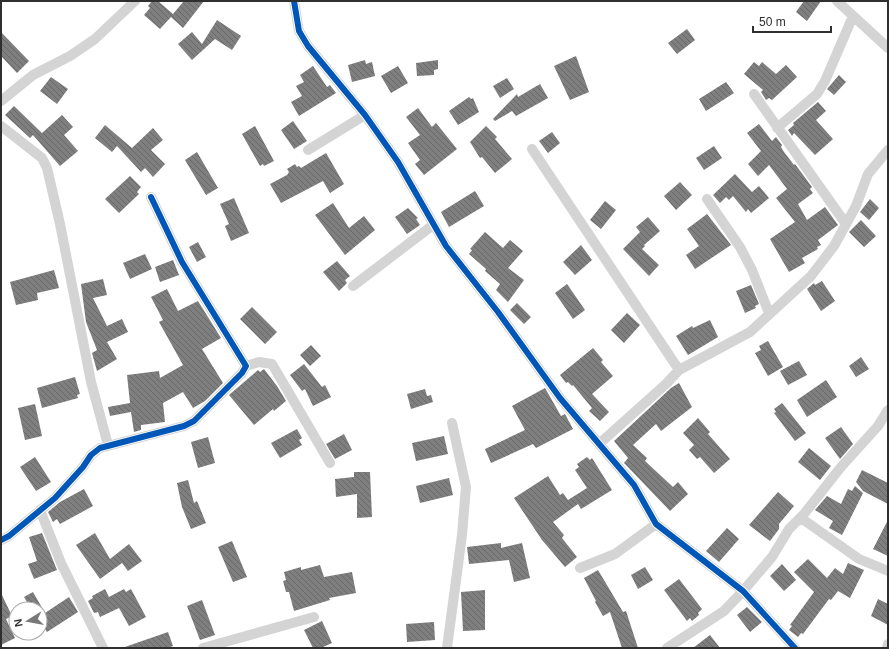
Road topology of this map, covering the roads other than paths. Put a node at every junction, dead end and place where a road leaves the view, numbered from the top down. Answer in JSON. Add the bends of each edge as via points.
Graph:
{"nodes":[{"id":1,"x":135,"y":1,"type":"edge"},
{"id":2,"x":294,"y":1,"type":"edge"},
{"id":3,"x":843,"y":3,"type":"edge"},
{"id":4,"x":853,"y":16,"type":"junction"},
{"id":5,"x":888,"y":48,"type":"edge"},
{"id":6,"x":754,"y":94,"type":"dead end"},
{"id":7,"x":1,"y":101,"type":"edge"},
{"id":8,"x":365,"y":115,"type":"junction"},
{"id":9,"x":1,"y":126,"type":"edge"},
{"id":10,"x":777,"y":128,"type":"junction"},
{"id":11,"x":532,"y":149,"type":"dead end"},
{"id":12,"x":308,"y":150,"type":"dead end"},
{"id":13,"x":888,"y":150,"type":"edge"},
{"id":14,"x":151,"y":197,"type":"dead end"},
{"id":15,"x":707,"y":200,"type":"dead end"},
{"id":16,"x":846,"y":224,"type":"junction"},
{"id":17,"x":433,"y":225,"type":"junction"},
{"id":18,"x":353,"y":286,"type":"dead end"},
{"id":19,"x":769,"y":313,"type":"junction"},
{"id":20,"x":246,"y":366,"type":"junction"},
{"id":21,"x":679,"y":370,"type":"junction"},
{"id":22,"x":888,"y":410,"type":"edge"},
{"id":23,"x":452,"y":423,"type":"dead end"},
{"id":24,"x":599,"y":444,"type":"junction"},
{"id":25,"x":108,"y":445,"type":"junction"},
{"id":26,"x":330,"y":463,"type":"dead end"},
{"id":27,"x":40,"y":510,"type":"junction"},
{"id":28,"x":801,"y":518,"type":"junction"},
{"id":29,"x":656,"y":524,"type":"junction"},
{"id":30,"x":1,"y":540,"type":"edge"},
{"id":31,"x":580,"y":568,"type":"dead end"},
{"id":32,"x":888,"y":571,"type":"edge"},
{"id":33,"x":744,"y":592,"type":"junction"},
{"id":34,"x":314,"y":618,"type":"dead end"},
{"id":35,"x":888,"y":644,"type":"edge"},
{"id":36,"x":103,"y":648,"type":"edge"},
{"id":37,"x":203,"y":648,"type":"edge"},
{"id":38,"x":447,"y":648,"type":"edge"},
{"id":39,"x":667,"y":648,"type":"edge"},
{"id":40,"x":795,"y":648,"type":"edge"},
{"id":41,"x":887,"y":648,"type":"edge"}],
"edges":[{"from":1,"to":7,"type":"street","via":[[95,39],[70,56],[33,75]]},
{"from":2,"to":8,"type":"street","via":[[299,31],[308,46]]},
{"from":3,"to":4,"type":"street"},
{"from":4,"to":5,"type":"street"},
{"from":4,"to":10,"type":"street","via":[[817,94]]},
{"from":6,"to":10,"type":"street"},
{"from":8,"to":12,"type":"street"},
{"from":8,"to":17,"type":"street","via":[[398,162]]},
{"from":9,"to":25,"type":"street","via":[[42,158],[47,168],[91,382]]},
{"from":10,"to":16,"type":"street"},
{"from":11,"to":21,"type":"street"},
{"from":13,"to":16,"type":"street","via":[[868,174]]},
{"from":14,"to":20,"type":"street","via":[[182,262]]},
{"from":15,"to":19,"type":"street","via":[[740,247]]},
{"from":16,"to":19,"type":"street","via":[[834,246],[811,276]]},
{"from":17,"to":18,"type":"street"},
{"from":17,"to":24,"type":"street","via":[[560,398]]},
{"from":19,"to":21,"type":"street","via":[[750,332]]},
{"from":20,"to":25,"type":"street","via":[[194,421],[184,426]]},
{"from":20,"to":26,"type":"street","via":[[259,362],[272,364]]},
{"from":21,"to":24,"type":"street"},
{"from":22,"to":28,"type":"street","via":[[878,426],[841,467]]},
{"from":23,"to":38,"type":"street","via":[[466,487]]},
{"from":24,"to":29,"type":"street","via":[[634,485]]},
{"from":25,"to":27,"type":"street","via":[[91,455],[55,498]]},
{"from":27,"to":30,"type":"street"},
{"from":27,"to":36,"type":"street","via":[[61,563]]},
{"from":28,"to":32,"type":"street","via":[[859,559]]},
{"from":28,"to":33,"type":"street","via":[[789,529],[772,557]]},
{"from":29,"to":31,"type":"street","via":[[615,554]]},
{"from":29,"to":33,"type":"street"},
{"from":33,"to":39,"type":"street","via":[[724,611]]},
{"from":33,"to":40,"type":"street"},
{"from":34,"to":37,"type":"street"},
{"from":35,"to":41,"type":"street"}]}
